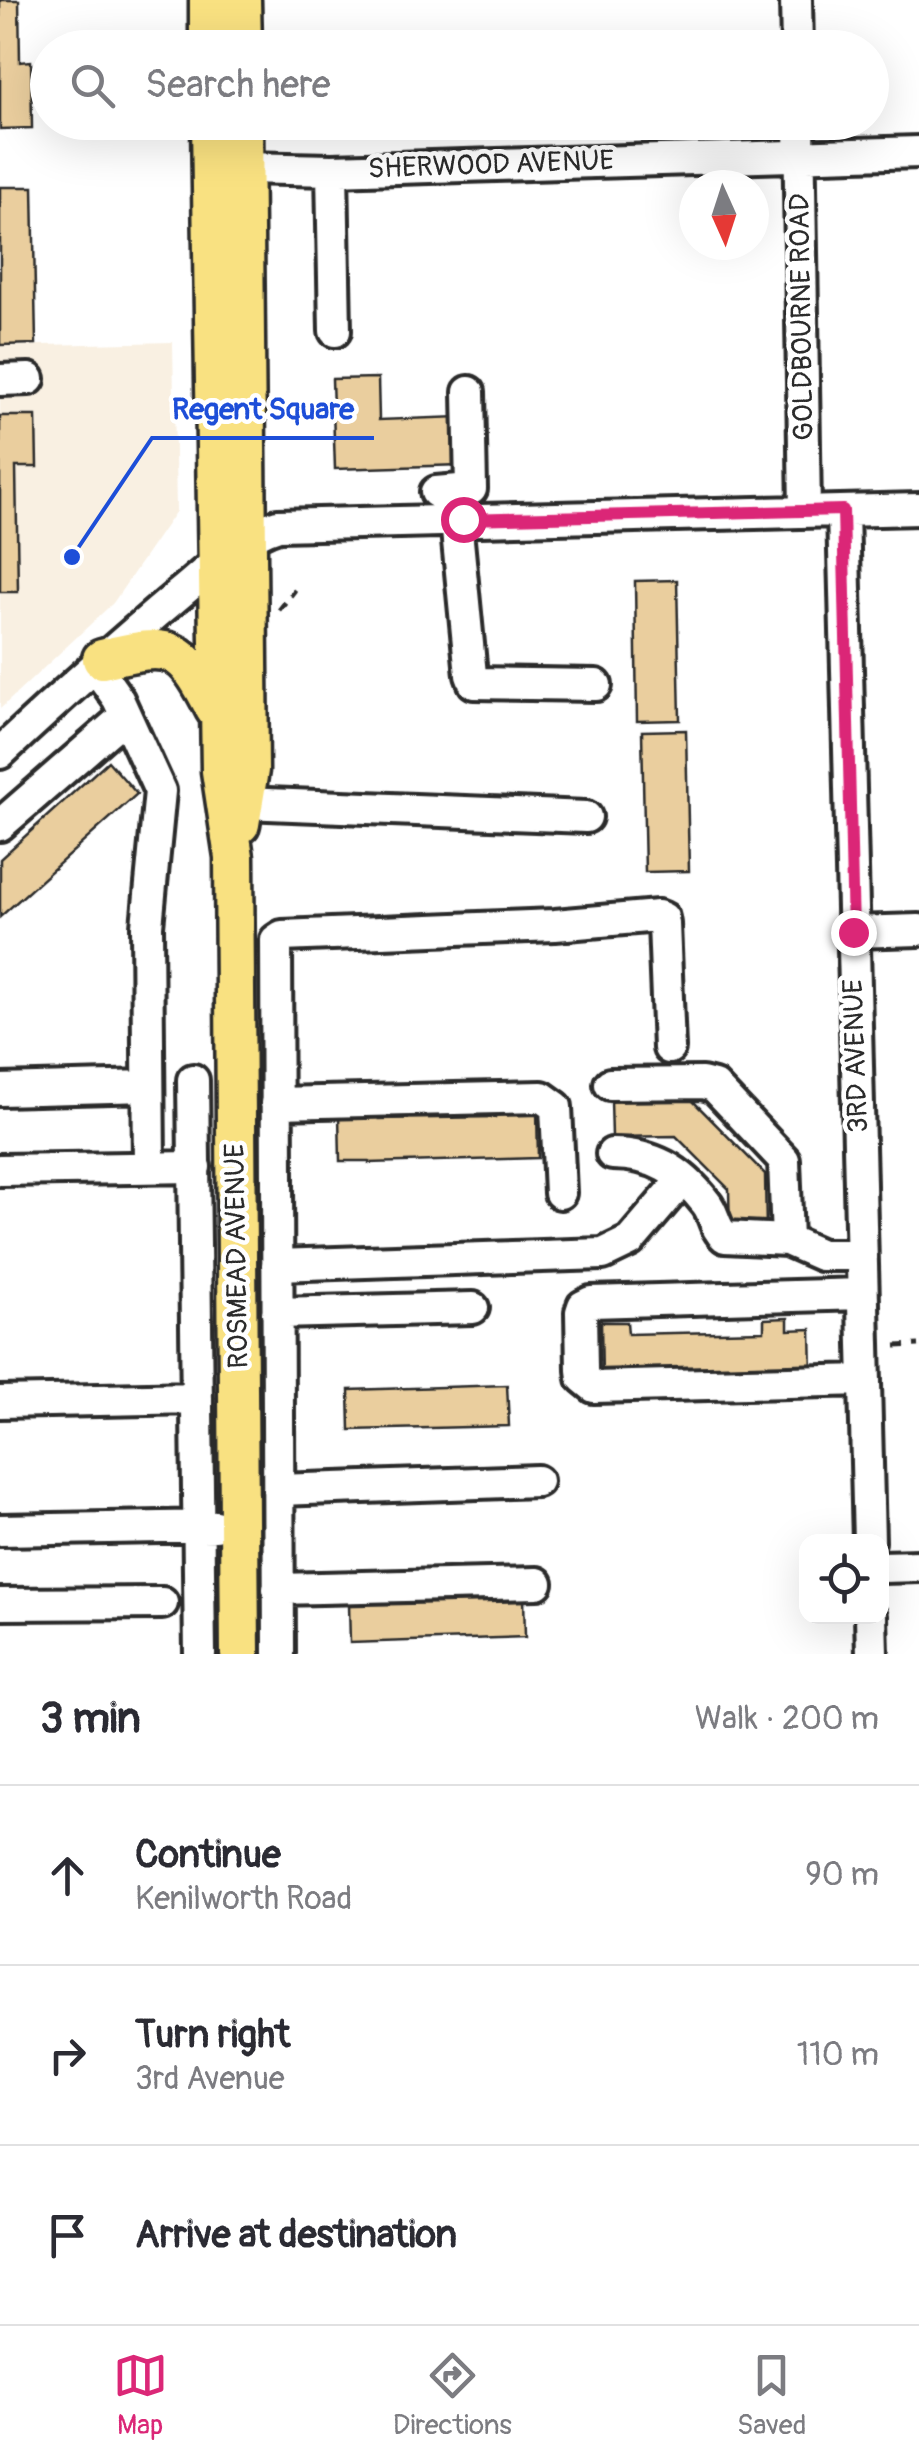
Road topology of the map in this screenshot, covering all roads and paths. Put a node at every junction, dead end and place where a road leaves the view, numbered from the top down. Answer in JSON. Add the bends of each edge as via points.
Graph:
{"nodes":[{"id":1,"x":208,"y":0,"type":"edge"},
{"id":2,"x":241,"y":0,"type":"edge"},
{"id":3,"x":796,"y":0,"type":"edge"},
{"id":4,"x":209,"y":30,"type":"edge"},
{"id":5,"x":242,"y":30,"type":"edge"},
{"id":6,"x":797,"y":30,"type":"edge"},
{"id":7,"x":211,"y":140,"type":"edge"},
{"id":8,"x":243,"y":140,"type":"edge"},
{"id":9,"x":799,"y":140,"type":"edge"},
{"id":10,"x":919,"y":152,"type":"edge"},
{"id":11,"x":799,"y":155,"type":"junction"},
{"id":12,"x":244,"y":168,"type":"junction"},
{"id":13,"x":332,"y":170,"type":"junction"},
{"id":14,"x":335,"y":331,"type":"dead end"},
{"id":15,"x":469,"y":392,"type":"dead end"},
{"id":16,"x":455,"y":506,"type":"junction"},
{"id":17,"x":919,"y":509,"type":"edge"},
{"id":18,"x":843,"y":510,"type":"junction"},
{"id":19,"x":805,"y":512,"type":"junction"},
{"id":20,"x":232,"y":552,"type":"junction"},
{"id":21,"x":294,"y":590,"type":"dead end"},
{"id":22,"x":269,"y":618,"type":"dead end"},
{"id":23,"x":99,"y":662,"type":"junction"},
{"id":24,"x":596,"y":685,"type":"dead end"},
{"id":25,"x":124,"y":717,"type":"junction"},
{"id":26,"x":220,"y":720,"type":"junction"},
{"id":27,"x":0,"y":753,"type":"edge"},
{"id":28,"x":243,"y":803,"type":"junction"},
{"id":29,"x":586,"y":817,"type":"dead end"},
{"id":30,"x":0,"y":826,"type":"edge"},
{"id":31,"x":234,"y":857,"type":"junction"},
{"id":32,"x":919,"y":930,"type":"edge"},
{"id":33,"x":853,"y":932,"type":"junction"},
{"id":34,"x":234,"y":1040,"type":"junction"},
{"id":35,"x":276,"y":1041,"type":"junction"},
{"id":36,"x":669,"y":1048,"type":"dead end"},
{"id":37,"x":192,"y":1080,"type":"dead end"},
{"id":38,"x":610,"y":1084,"type":"dead end"},
{"id":39,"x":148,"y":1086,"type":"junction"},
{"id":40,"x":0,"y":1090,"type":"edge"},
{"id":41,"x":276,"y":1103,"type":"junction"},
{"id":42,"x":612,"y":1154,"type":"dead end"},
{"id":43,"x":149,"y":1167,"type":"junction"},
{"id":44,"x":195,"y":1167,"type":"junction"},
{"id":45,"x":0,"y":1170,"type":"edge"},
{"id":46,"x":682,"y":1180,"type":"junction"},
{"id":47,"x":560,"y":1193,"type":"dead end"},
{"id":48,"x":787,"y":1240,"type":"junction"},
{"id":49,"x":862,"y":1255,"type":"junction"},
{"id":50,"x":277,"y":1266,"type":"junction"},
{"id":51,"x":862,"y":1294,"type":"junction"},
{"id":52,"x":473,"y":1308,"type":"dead end"},
{"id":53,"x":277,"y":1313,"type":"junction"},
{"id":54,"x":919,"y":1345,"type":"edge"},
{"id":55,"x":896,"y":1346,"type":"dead end"},
{"id":56,"x":238,"y":1362,"type":"junction"},
{"id":57,"x":277,"y":1362,"type":"junction"},
{"id":58,"x":865,"y":1380,"type":"junction"},
{"id":59,"x":197,"y":1398,"type":"junction"},
{"id":60,"x":0,"y":1402,"type":"edge"},
{"id":61,"x":537,"y":1481,"type":"dead end"},
{"id":62,"x":278,"y":1490,"type":"junction"},
{"id":63,"x":238,"y":1525,"type":"junction"},
{"id":64,"x":199,"y":1527,"type":"junction"},
{"id":65,"x":0,"y":1530,"type":"edge"},
{"id":66,"x":869,"y":1534,"type":"edge"},
{"id":67,"x":919,"y":1566,"type":"edge"},
{"id":68,"x":889,"y":1567,"type":"edge"},
{"id":69,"x":537,"y":1583,"type":"dead end"},
{"id":70,"x":278,"y":1590,"type":"junction"},
{"id":71,"x":162,"y":1603,"type":"dead end"},
{"id":72,"x":0,"y":1604,"type":"edge"},
{"id":73,"x":871,"y":1624,"type":"edge"},
{"id":74,"x":200,"y":1654,"type":"edge"},
{"id":75,"x":240,"y":1654,"type":"edge"},
{"id":76,"x":279,"y":1654,"type":"edge"},
{"id":77,"x":872,"y":1654,"type":"edge"}],
"edges":[{"from":1,"to":4,"type":"main road"},
{"from":2,"to":5,"type":"main road"},
{"from":3,"to":6,"type":"street"},
{"from":7,"to":20,"type":"main road","name":"ROSMEAD AVENUE"},
{"from":8,"to":12,"type":"main road","name":"ROSMEAD AVENUE"},
{"from":9,"to":11,"type":"street","name":"GOLDBOURNE ROAD"},
{"from":10,"to":11,"type":"street","name":"SHERWOOD AVENUE"},
{"from":11,"to":13,"type":"street","name":"SHERWOOD AVENUE"},
{"from":11,"to":19,"type":"street","name":"GOLDBOURNE ROAD"},
{"from":12,"to":13,"type":"street","name":"SHERWOOD AVENUE"},
{"from":12,"to":20,"type":"main road","name":"ROSMEAD AVENUE"},
{"from":13,"to":14,"type":"street"},
{"from":15,"to":16,"type":"street","via":[[472,486]]},
{"from":16,"to":19,"type":"street"},
{"from":16,"to":20,"type":"street","via":[[280,524]]},
{"from":16,"to":24,"type":"street","via":[[474,683]]},
{"from":17,"to":18,"type":"street"},
{"from":18,"to":19,"type":"street"},
{"from":18,"to":33,"type":"street","name":"3RD AVENUE"},
{"from":20,"to":23,"type":"street"},
{"from":20,"to":26,"type":"main road","name":"ROSMEAD AVENUE"},
{"from":20,"to":28,"type":"main road","name":"ROSMEAD AVENUE","via":[[249,770]]},
{"from":21,"to":22,"type":"path"},
{"from":23,"to":25,"type":"street"},
{"from":23,"to":26,"type":"main road","via":[[159,649],[181,656],[196,670]]},
{"from":23,"to":27,"type":"street"},
{"from":25,"to":30,"type":"street"},
{"from":25,"to":39,"type":"street","via":[[160,792],[147,926]]},
{"from":26,"to":31,"type":"main road","name":"ROSMEAD AVENUE"},
{"from":28,"to":29,"type":"street"},
{"from":28,"to":31,"type":"main road","name":"ROSMEAD AVENUE"},
{"from":31,"to":34,"type":"main road","name":"ROSMEAD AVENUE"},
{"from":32,"to":33,"type":"street"},
{"from":33,"to":49,"type":"street","name":"3RD AVENUE"},
{"from":34,"to":35,"type":"street"},
{"from":34,"to":56,"type":"main road","name":"ROSMEAD AVENUE"},
{"from":35,"to":36,"type":"street","via":[[278,937],[658,916],[664,924]]},
{"from":35,"to":41,"type":"street"},
{"from":37,"to":44,"type":"street"},
{"from":38,"to":48,"type":"street","via":[[714,1086],[784,1160]]},
{"from":39,"to":40,"type":"street"},
{"from":39,"to":43,"type":"street"},
{"from":41,"to":47,"type":"street","via":[[542,1097],[556,1107]]},
{"from":41,"to":50,"type":"street"},
{"from":42,"to":46,"type":"street","via":[[653,1158]]},
{"from":43,"to":44,"type":"street"},
{"from":43,"to":45,"type":"street"},
{"from":44,"to":59,"type":"street"},
{"from":46,"to":48,"type":"street","via":[[709,1206],[725,1237]]},
{"from":46,"to":50,"type":"street","via":[[630,1241],[603,1254]]},
{"from":48,"to":49,"type":"street","via":[[821,1255]]},
{"from":49,"to":51,"type":"street","name":"3RD AVENUE"},
{"from":50,"to":53,"type":"street"},
{"from":51,"to":58,"type":"street","name":"3RD AVENUE"},
{"from":51,"to":58,"type":"street","via":[[591,1302],[581,1312],[582,1370],[594,1386]]},
{"from":52,"to":53,"type":"street"},
{"from":53,"to":57,"type":"street"},
{"from":54,"to":55,"type":"path"},
{"from":56,"to":57,"type":"street"},
{"from":56,"to":63,"type":"main road","name":"ROSMEAD AVENUE"},
{"from":57,"to":62,"type":"street"},
{"from":58,"to":66,"type":"street","name":"3RD AVENUE"},
{"from":59,"to":60,"type":"street"},
{"from":59,"to":64,"type":"street"},
{"from":61,"to":62,"type":"street"},
{"from":62,"to":70,"type":"street"},
{"from":63,"to":64,"type":"street"},
{"from":63,"to":75,"type":"main road","name":"ROSMEAD AVENUE"},
{"from":64,"to":65,"type":"street"},
{"from":64,"to":74,"type":"street"},
{"from":67,"to":68,"type":"street"},
{"from":69,"to":70,"type":"street"},
{"from":70,"to":76,"type":"street"},
{"from":71,"to":72,"type":"street"},
{"from":73,"to":77,"type":"street"}]}
